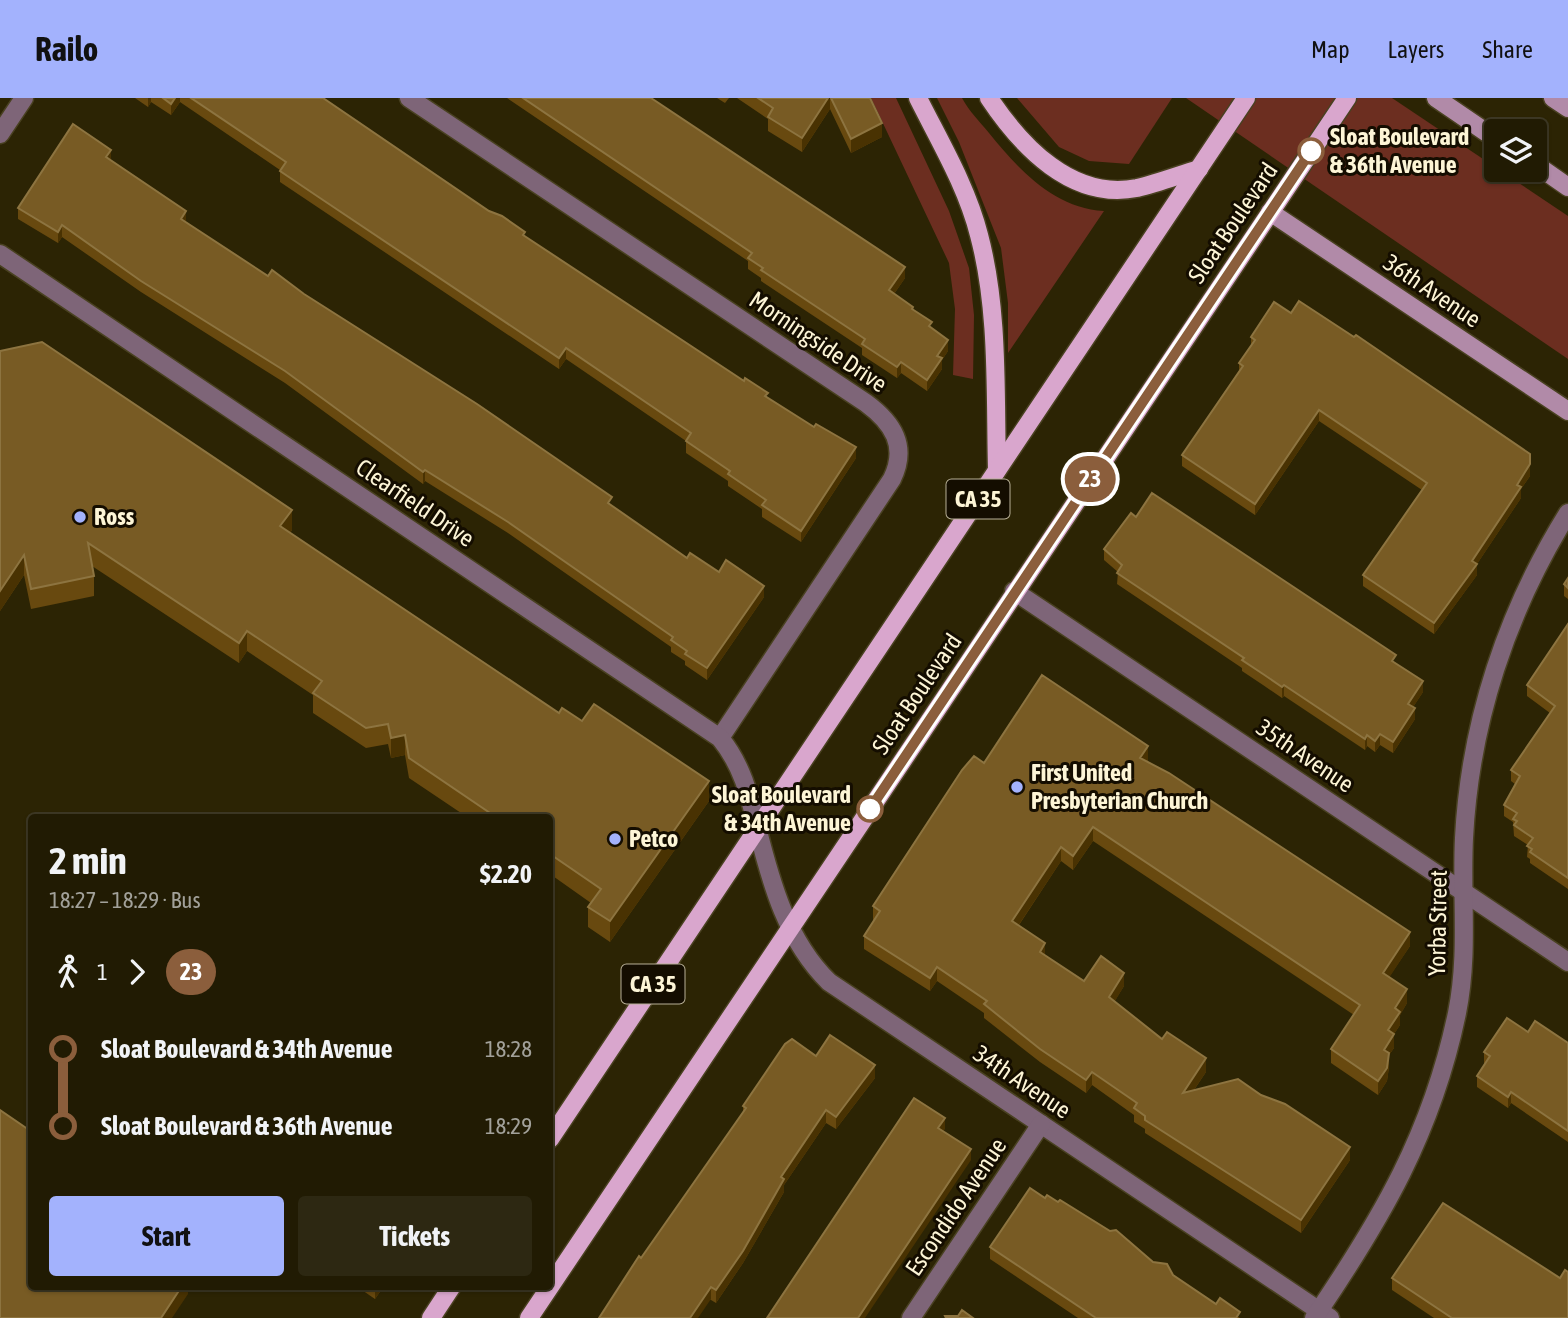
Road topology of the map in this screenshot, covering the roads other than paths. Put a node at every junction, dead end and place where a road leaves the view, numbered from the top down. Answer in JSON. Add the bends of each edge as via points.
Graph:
{"nodes":[{"id":1,"x":24,"y":98,"type":"edge"},
{"id":2,"x":410,"y":98,"type":"edge"},
{"id":3,"x":918,"y":98,"type":"edge"},
{"id":4,"x":989,"y":98,"type":"edge"},
{"id":5,"x":1247,"y":98,"type":"edge"},
{"id":6,"x":1347,"y":98,"type":"edge"},
{"id":7,"x":1436,"y":98,"type":"edge"},
{"id":8,"x":1553,"y":98,"type":"edge"},
{"id":9,"x":1568,"y":108,"type":"edge"},
{"id":10,"x":1484,"y":131,"type":"edge"},
{"id":11,"x":0,"y":134,"type":"edge"},
{"id":12,"x":1199,"y":169,"type":"junction"},
{"id":13,"x":1547,"y":172,"type":"edge"},
{"id":14,"x":1568,"y":187,"type":"edge"},
{"id":15,"x":1270,"y":212,"type":"junction"},
{"id":16,"x":0,"y":254,"type":"edge"},
{"id":17,"x":1568,"y":411,"type":"edge"},
{"id":18,"x":997,"y":470,"type":"junction"},
{"id":19,"x":1568,"y":513,"type":"edge"},
{"id":20,"x":1014,"y":591,"type":"junction"},
{"id":21,"x":720,"y":738,"type":"junction"},
{"id":22,"x":758,"y":829,"type":"junction"},
{"id":23,"x":1464,"y":893,"type":"junction"},
{"id":24,"x":790,"y":928,"type":"junction"},
{"id":25,"x":1568,"y":962,"type":"edge"},
{"id":26,"x":1041,"y":1124,"type":"junction"},
{"id":27,"x":553,"y":1135,"type":"edge"},
{"id":28,"x":553,"y":1282,"type":"edge"},
{"id":29,"x":449,"y":1290,"type":"edge"},
{"id":30,"x":548,"y":1290,"type":"edge"},
{"id":31,"x":1321,"y":1315,"type":"edge"},
{"id":32,"x":431,"y":1318,"type":"edge"},
{"id":33,"x":529,"y":1318,"type":"edge"},
{"id":34,"x":911,"y":1318,"type":"edge"}],
"edges":[{"from":1,"to":11,"type":"street"},
{"from":2,"to":21,"type":"street","name":"Morningside Drive","via":[[866,403],[890,424],[897,438],[900,452],[892,479]]},
{"from":3,"to":18,"type":"main road","via":[[979,234],[990,300]]},
{"from":4,"to":12,"type":"main road","via":[[1045,163],[1091,186],[1136,188]]},
{"from":5,"to":12,"type":"main road","number":"CA 35"},
{"from":6,"to":15,"type":"main road","name":"Sloat Boulevard"},
{"from":7,"to":10,"type":"main road"},
{"from":8,"to":9,"type":"main road"},
{"from":12,"to":18,"type":"main road","number":"CA 35"},
{"from":13,"to":14,"type":"main road"},
{"from":15,"to":17,"type":"main road","name":"36th Avenue"},
{"from":15,"to":20,"type":"main road","name":"Sloat Boulevard"},
{"from":16,"to":21,"type":"street","name":"Clearfield Drive"},
{"from":18,"to":22,"type":"main road","number":"CA 35"},
{"from":19,"to":23,"type":"street","name":"Yorba Street","via":[[1520,603],[1489,688],[1468,794]]},
{"from":20,"to":23,"type":"street","name":"35th Avenue"},
{"from":20,"to":24,"type":"main road","name":"Sloat Boulevard"},
{"from":21,"to":22,"type":"street","name":"Clearfield Drive","via":[[747,784]]},
{"from":22,"to":24,"type":"street","name":"34th Avenue"},
{"from":22,"to":27,"type":"main road","number":"CA 35"},
{"from":23,"to":25,"type":"street","name":"35th Avenue"},
{"from":23,"to":31,"type":"street","name":"Yorba Street","via":[[1463,979],[1450,1046],[1431,1108],[1394,1194]]},
{"from":24,"to":26,"type":"street","name":"34th Avenue","via":[[820,973],[838,990]]},
{"from":24,"to":28,"type":"main road","name":"Sloat Boulevard"},
{"from":26,"to":31,"type":"street","name":"34th Avenue"},
{"from":26,"to":34,"type":"street","name":"Escondido Avenue"},
{"from":29,"to":32,"type":"main road"},
{"from":30,"to":33,"type":"main road","name":"Sloat Boulevard"}]}
